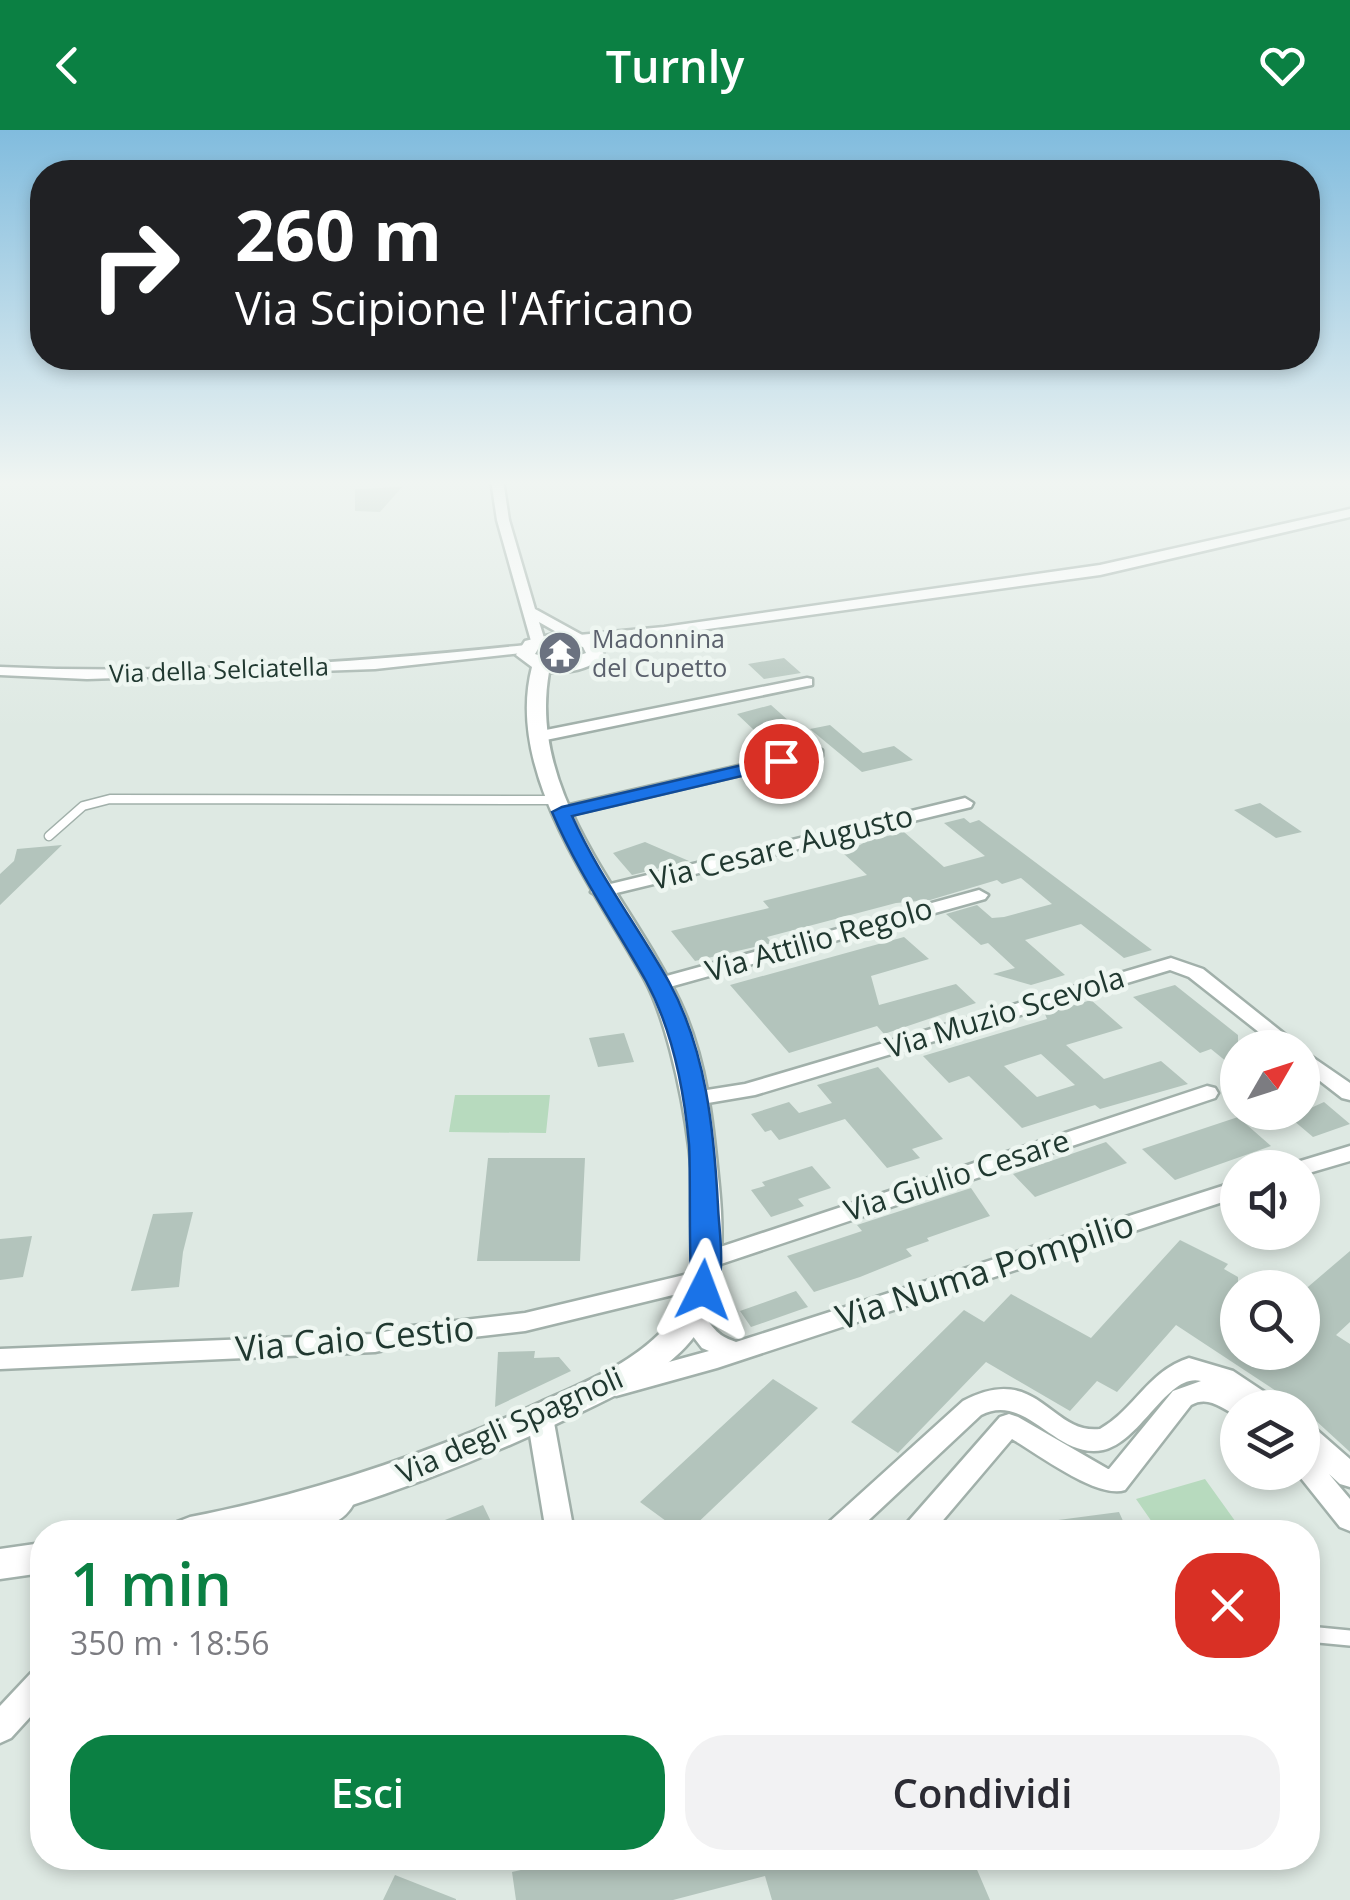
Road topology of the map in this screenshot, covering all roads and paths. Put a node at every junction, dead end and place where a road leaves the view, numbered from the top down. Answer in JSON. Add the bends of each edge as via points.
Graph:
{"nodes":[{"id":1,"x":515,"y":563,"type":"edge"},
{"id":2,"x":1130,"y":563,"type":"edge"},
{"id":3,"x":528,"y":611,"type":"junction"},
{"id":4,"x":664,"y":632,"type":"junction"},
{"id":5,"x":580,"y":639,"type":"junction"},
{"id":6,"x":535,"y":654,"type":"junction"},
{"id":7,"x":590,"y":658,"type":"junction"},
{"id":8,"x":0,"y":672,"type":"edge"},
{"id":9,"x":807,"y":682,"type":"dead end"},
{"id":10,"x":540,"y":730,"type":"junction"},
{"id":11,"x":816,"y":753,"type":"dead end"},
{"id":12,"x":964,"y":803,"type":"dead end"},
{"id":13,"x":559,"y":806,"type":"junction"},
{"id":14,"x":49,"y":836,"type":"dead end"},
{"id":15,"x":600,"y":892,"type":"junction"},
{"id":16,"x":978,"y":895,"type":"dead end"},
{"id":17,"x":659,"y":984,"type":"junction"},
{"id":18,"x":1269,"y":1030,"type":"edge"},
{"id":19,"x":1320,"y":1070,"type":"edge"},
{"id":20,"x":1207,"y":1093,"type":"dead end"},
{"id":21,"x":1350,"y":1093,"type":"edge"},
{"id":22,"x":696,"y":1098,"type":"junction"},
{"id":23,"x":1350,"y":1153,"type":"edge"},
{"id":24,"x":1320,"y":1162,"type":"edge"},
{"id":25,"x":1220,"y":1195,"type":"edge"},
{"id":26,"x":706,"y":1269,"type":"junction"},
{"id":27,"x":690,"y":1318,"type":"junction"},
{"id":28,"x":733,"y":1352,"type":"junction"},
{"id":29,"x":0,"y":1359,"type":"edge"},
{"id":30,"x":604,"y":1388,"type":"junction"},
{"id":31,"x":1242,"y":1390,"type":"edge"},
{"id":32,"x":1220,"y":1394,"type":"edge"},
{"id":33,"x":540,"y":1418,"type":"junction"},
{"id":34,"x":1320,"y":1448,"type":"edge"},
{"id":35,"x":1350,"y":1476,"type":"edge"},
{"id":36,"x":1320,"y":1482,"type":"edge"},
{"id":37,"x":355,"y":1494,"type":"junction"},
{"id":38,"x":1350,"y":1519,"type":"edge"},
{"id":39,"x":255,"y":1520,"type":"edge"},
{"id":40,"x":311,"y":1520,"type":"edge"},
{"id":41,"x":558,"y":1520,"type":"edge"},
{"id":42,"x":850,"y":1520,"type":"edge"},
{"id":43,"x":926,"y":1520,"type":"edge"},
{"id":44,"x":30,"y":1560,"type":"edge"},
{"id":45,"x":0,"y":1564,"type":"edge"},
{"id":46,"x":1320,"y":1635,"type":"edge"},
{"id":47,"x":1350,"y":1638,"type":"edge"},
{"id":48,"x":30,"y":1696,"type":"edge"},
{"id":49,"x":0,"y":1728,"type":"edge"}],
"edges":[{"from":1,"to":3,"type":"street"},
{"from":2,"to":4,"type":"street"},
{"from":3,"to":5,"type":"street"},
{"from":3,"to":6,"type":"street"},
{"from":4,"to":5,"type":"street"},
{"from":4,"to":7,"type":"street"},
{"from":5,"to":6,"type":"street"},
{"from":5,"to":7,"type":"street","via":[[594,646]]},
{"from":6,"to":7,"type":"street","via":[[565,666]]},
{"from":6,"to":8,"type":"street","name":"Via della Selciatella","via":[[103,675]]},
{"from":6,"to":10,"type":"street","name":"Via degli Spagnoli"},
{"from":7,"to":10,"type":"street","via":[[562,678]]},
{"from":9,"to":10,"type":"street"},
{"from":10,"to":13,"type":"street","name":"Via degli Spagnoli"},
{"from":11,"to":13,"type":"street"},
{"from":12,"to":15,"type":"street","name":"Via Cesare Augusto"},
{"from":13,"to":14,"type":"lane","via":[[110,799],[83,806]]},
{"from":13,"to":15,"type":"street","name":"Via degli Spagnoli"},
{"from":15,"to":17,"type":"street","name":"Via degli Spagnoli"},
{"from":16,"to":17,"type":"street","name":"Via Attilio Regolo"},
{"from":17,"to":22,"type":"street","name":"Via degli Spagnoli"},
{"from":18,"to":22,"type":"street","name":"Via Muzio Scevola","via":[[1196,973],[1172,964],[748,1090]]},
{"from":19,"to":21,"type":"street"},
{"from":20,"to":26,"type":"street","name":"Via Giulio Cesare"},
{"from":22,"to":26,"type":"street","name":"Via degli Spagnoli"},
{"from":23,"to":24,"type":"street"},
{"from":25,"to":28,"type":"street","name":"Via Numa Pompilio"},
{"from":26,"to":27,"type":"street","name":"Via degli Spagnoli"},
{"from":26,"to":29,"type":"street","name":"Via Caio Cestio","via":[[525,1322],[374,1343]]},
{"from":27,"to":28,"type":"street","via":[[711,1341]]},
{"from":27,"to":30,"type":"street","name":"Via degli Spagnoli","via":[[648,1362]]},
{"from":28,"to":30,"type":"street","name":"Via Numa Pompilio"},
{"from":30,"to":33,"type":"street","name":"Via degli Spagnoli"},
{"from":31,"to":42,"type":"street","via":[[1190,1368],[1165,1380],[1114,1436],[1096,1442],[1022,1402],[989,1399]]},
{"from":32,"to":43,"type":"street","via":[[1192,1391],[1182,1398],[1115,1482],[1009,1424]]},
{"from":33,"to":37,"type":"street","name":"Via degli Spagnoli"},
{"from":33,"to":41,"type":"street"},
{"from":34,"to":35,"type":"street"},
{"from":36,"to":38,"type":"street"},
{"from":37,"to":39,"type":"street"},
{"from":37,"to":40,"type":"street","name":"Via degli Spagnoli"},
{"from":44,"to":45,"type":"street"},
{"from":46,"to":47,"type":"lane"},
{"from":48,"to":49,"type":"street"}]}
